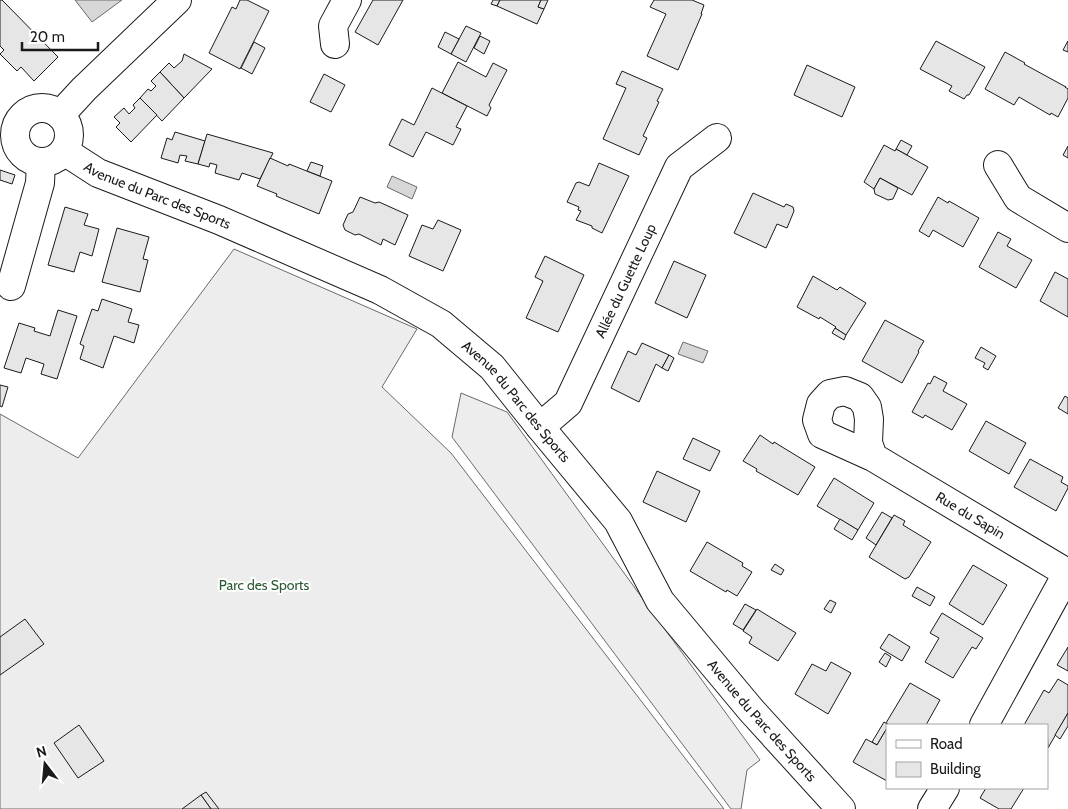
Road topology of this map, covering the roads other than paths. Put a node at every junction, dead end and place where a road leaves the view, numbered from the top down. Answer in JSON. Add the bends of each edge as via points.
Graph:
{"nodes":[{"id":1,"x":177,"y":0,"type":"edge"},
{"id":2,"x":347,"y":0,"type":"edge"},
{"id":3,"x":335,"y":44,"type":"dead end"},
{"id":4,"x":60,"y":115,"type":"junction"},
{"id":5,"x":7,"y":138,"type":"edge"},
{"id":6,"x":717,"y":138,"type":"dead end"},
{"id":7,"x":52,"y":157,"type":"junction"},
{"id":8,"x":998,"y":165,"type":"dead end"},
{"id":9,"x":1068,"y":228,"type":"edge"},
{"id":10,"x":10,"y":286,"type":"dead end"},
{"id":11,"x":540,"y":427,"type":"junction"},
{"id":12,"x":872,"y":457,"type":"dead end"},
{"id":13,"x":1068,"y":572,"type":"edge"},
{"id":14,"x":985,"y":724,"type":"edge"},
{"id":15,"x":944,"y":789,"type":"edge"},
{"id":16,"x":841,"y":809,"type":"edge"},
{"id":17,"x":932,"y":809,"type":"edge"}],
"edges":[{"from":1,"to":4,"type":"street"},
{"from":2,"to":3,"type":"street","via":[[333,26]]},
{"from":4,"to":5,"type":"street","via":[[43,108],[34,110],[19,120]]},
{"from":4,"to":7,"type":"street","via":[[69,136],[67,144]]},
{"from":5,"to":7,"type":"street","via":[[33,161]]},
{"from":6,"to":11,"type":"street","name":"Allée du Guette Loup","via":[[679,167],[568,403]]},
{"from":7,"to":10,"type":"street","via":[[40,183]]},
{"from":7,"to":11,"type":"street","name":"Avenue du Parc des Sports","via":[[219,220],[380,290],[441,324],[492,366]]},
{"from":8,"to":9,"type":"street","via":[[1018,198]]},
{"from":11,"to":16,"type":"street","name":"Avenue du Parc des Sports","via":[[618,521],[660,600],[751,710]]},
{"from":12,"to":13,"type":"street","name":"Rue du Sapin"},
{"from":13,"to":14,"type":"street"},
{"from":15,"to":17,"type":"street"}]}
